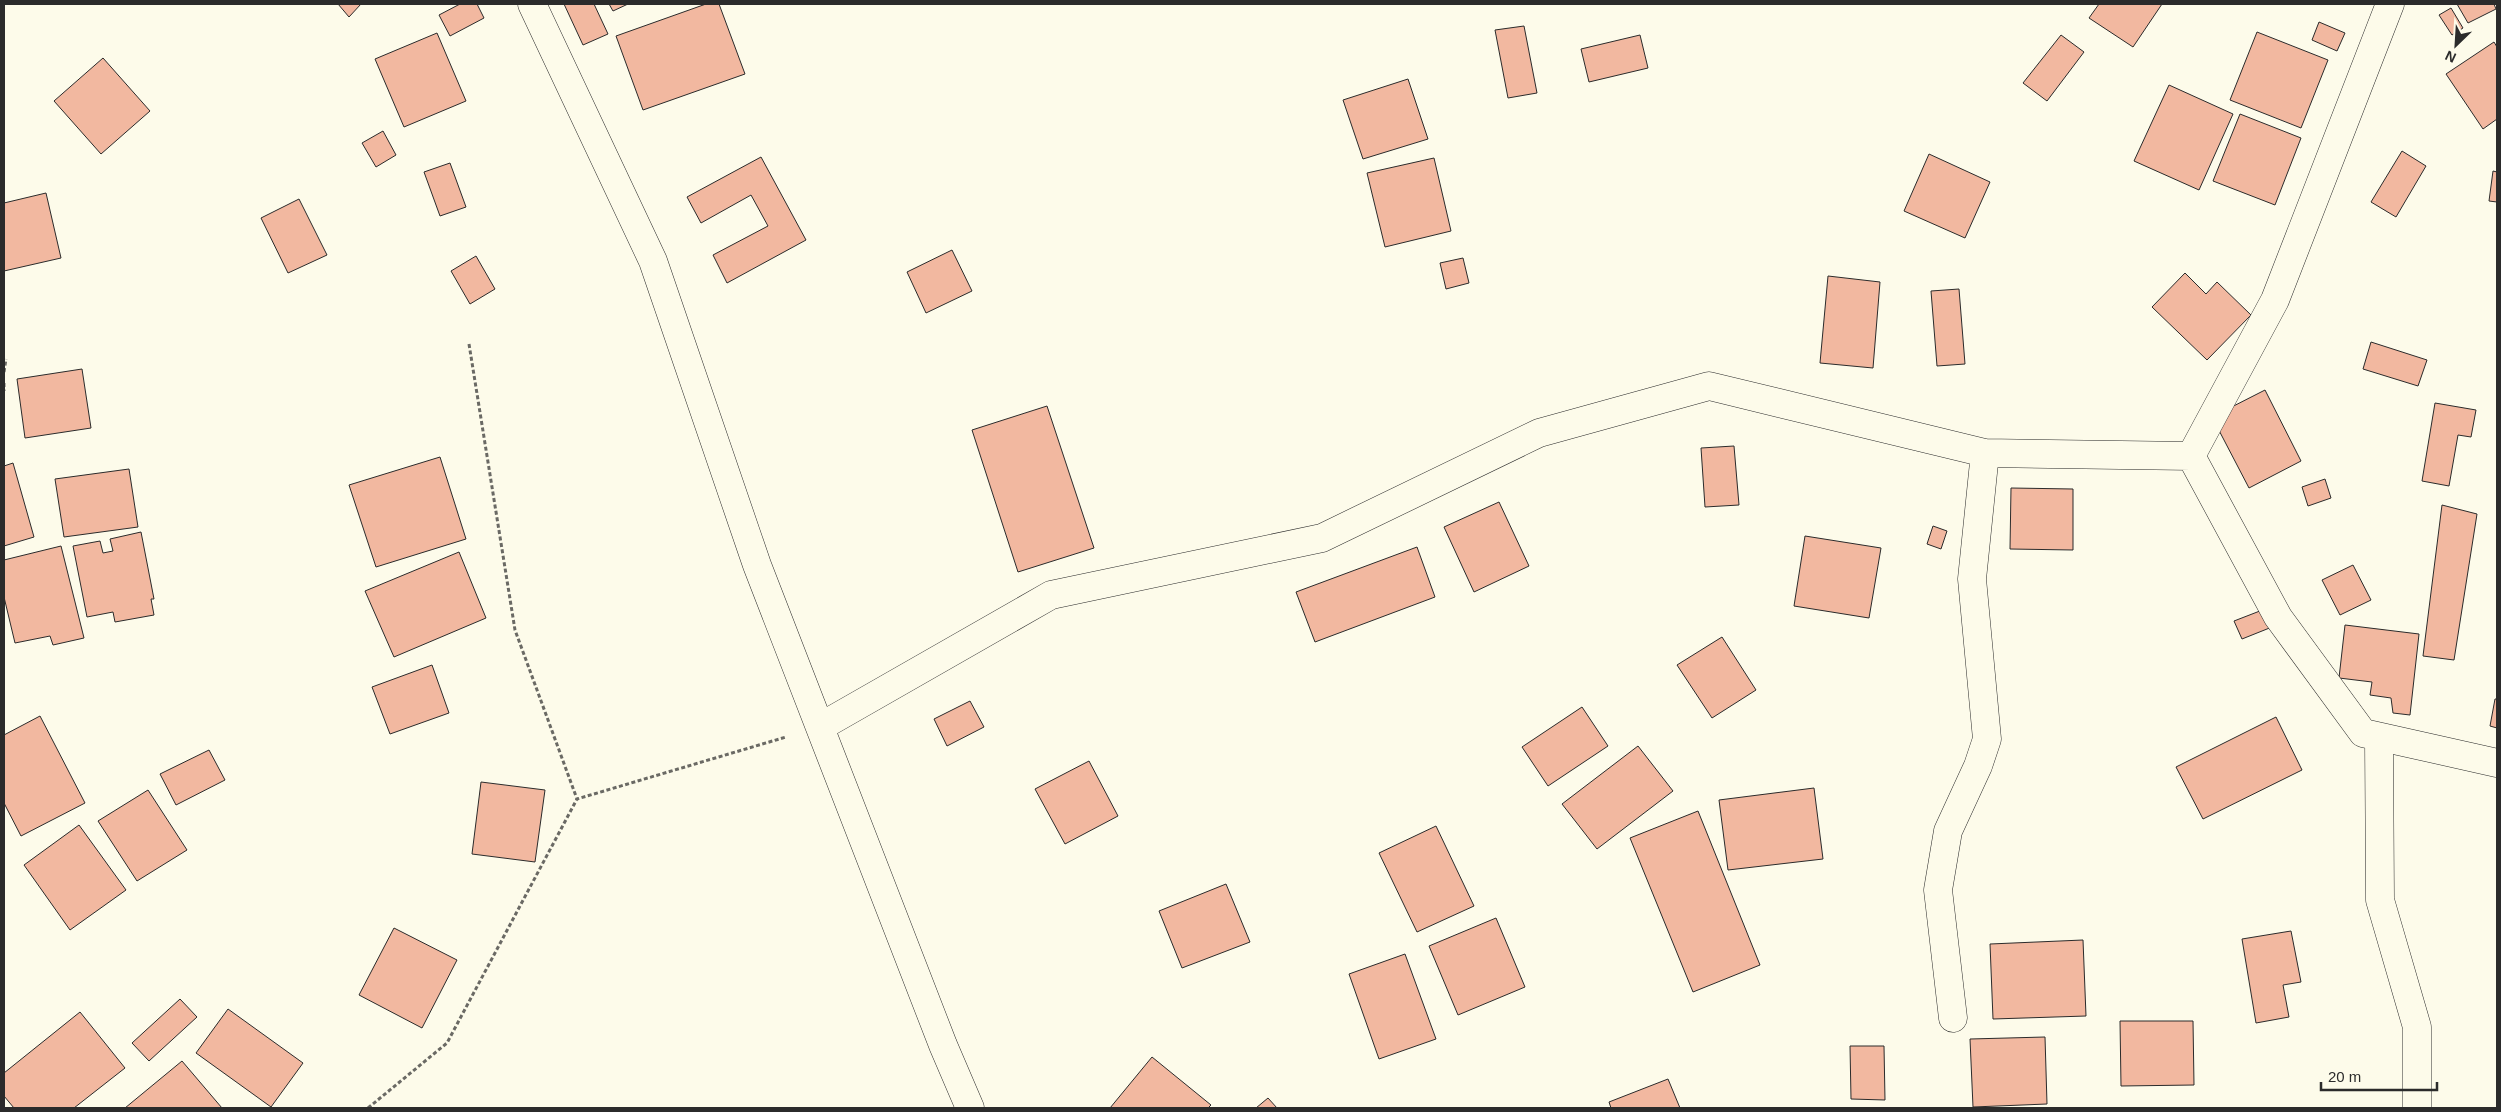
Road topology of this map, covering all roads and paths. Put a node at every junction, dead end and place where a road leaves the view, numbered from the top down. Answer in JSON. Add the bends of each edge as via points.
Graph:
{"nodes":[{"id":1,"x":532,"y":4,"type":"edge"},
{"id":2,"x":2390,"y":4,"type":"edge"},
{"id":3,"x":470,"y":344,"type":"dead end"},
{"id":4,"x":6,"y":359,"type":"dead end"},
{"id":5,"x":4,"y":372,"type":"edge"},
{"id":6,"x":4,"y":383,"type":"edge"},
{"id":7,"x":4,"y":390,"type":"edge"},
{"id":8,"x":1985,"y":453,"type":"junction"},
{"id":9,"x":2191,"y":456,"type":"junction"},
{"id":10,"x":820,"y":727,"type":"junction"},
{"id":11,"x":2379,"y":736,"type":"junction"},
{"id":12,"x":2497,"y":764,"type":"edge"},
{"id":13,"x":577,"y":799,"type":"junction"},
{"id":14,"x":1953,"y":1018,"type":"dead end"},
{"id":15,"x":368,"y":1108,"type":"edge"},
{"id":16,"x":970,"y":1108,"type":"edge"},
{"id":17,"x":2416,"y":1108,"type":"edge"}],
"edges":[{"from":1,"to":10,"type":"street","via":[[653,261],[757,565]]},
{"from":2,"to":9,"type":"street","via":[[2275,300]]},
{"from":3,"to":13,"type":"path","via":[[515,630]]},
{"from":4,"to":5,"type":"path"},
{"from":6,"to":7,"type":"path"},
{"from":8,"to":9,"type":"street"},
{"from":8,"to":10,"type":"street","via":[[1709,386],[1539,433],[1322,538],[1051,595]]},
{"from":8,"to":14,"type":"street","via":[[1972,579],[1987,739],[1948,831],[1938,890]]},
{"from":9,"to":11,"type":"street","via":[[2278,617],[2363,733]]},
{"from":10,"to":13,"type":"path"},
{"from":10,"to":16,"type":"street"},
{"from":11,"to":12,"type":"street"},
{"from":11,"to":17,"type":"street","via":[[2380,900],[2417,1027]]},
{"from":13,"to":15,"type":"path","via":[[446,1043]]}]}
